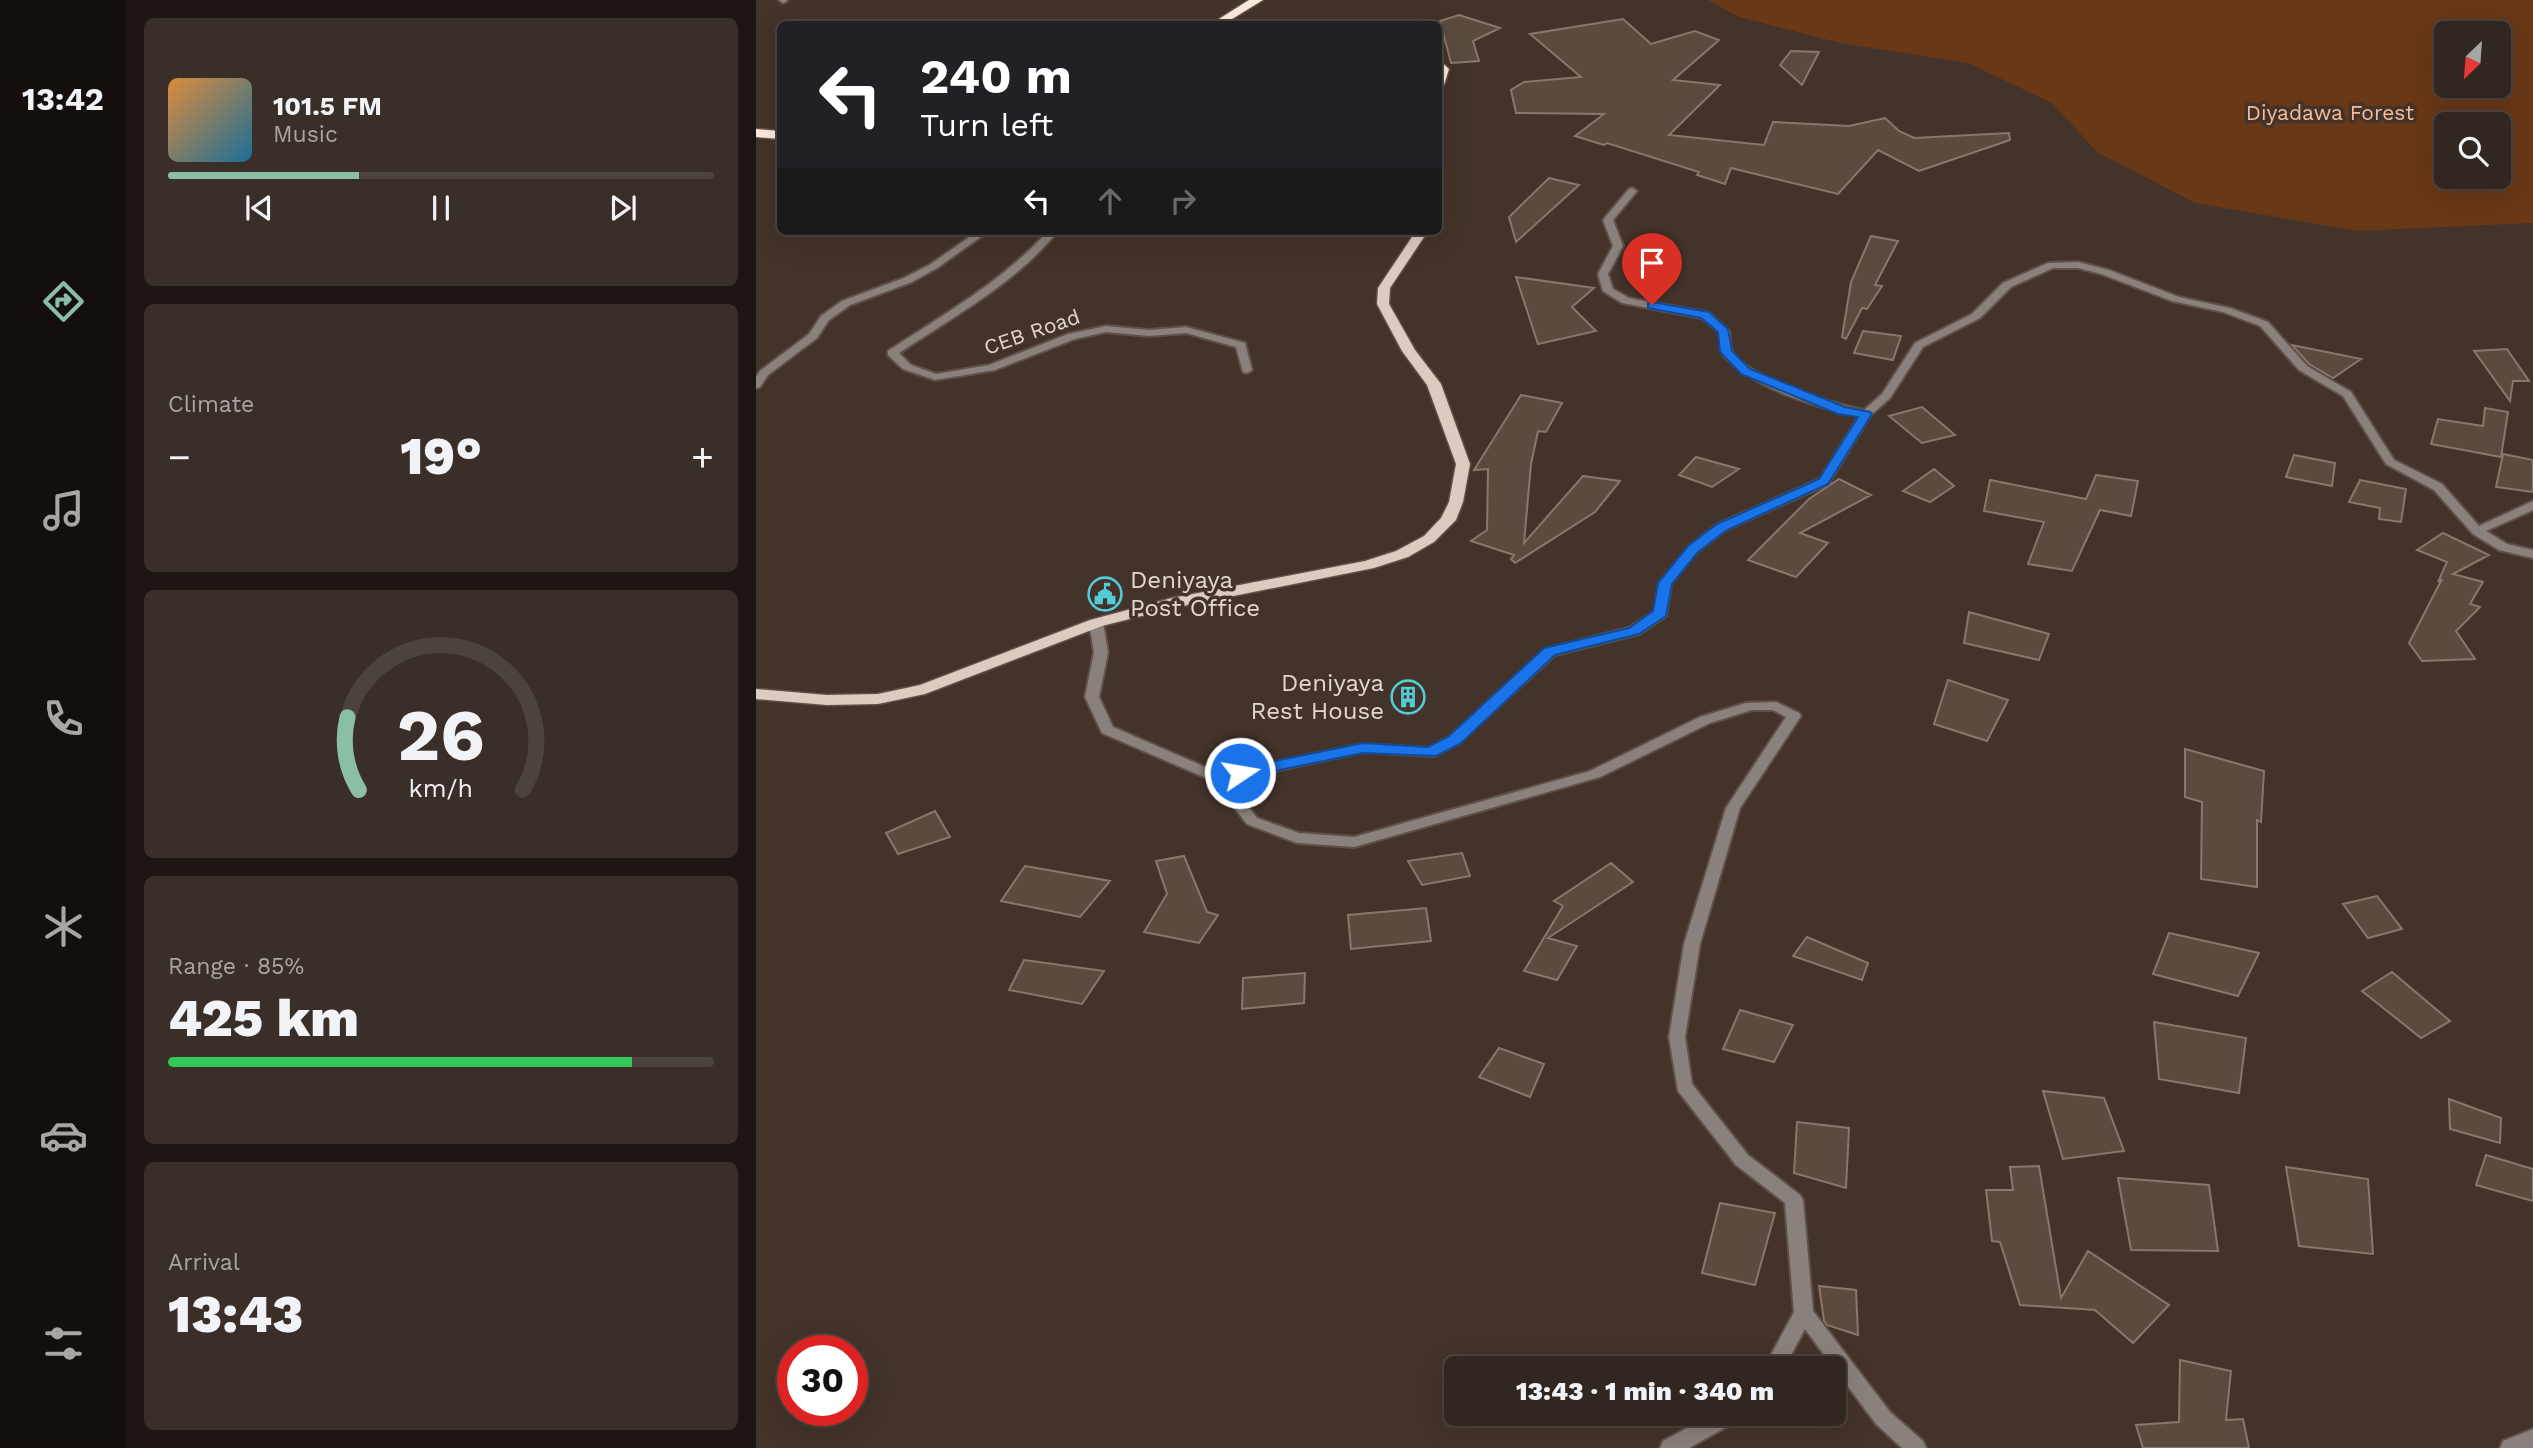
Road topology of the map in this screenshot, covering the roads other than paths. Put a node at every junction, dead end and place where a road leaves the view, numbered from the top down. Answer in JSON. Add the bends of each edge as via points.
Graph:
{"nodes":[{"id":1,"x":1257,"y":0,"type":"edge"},
{"id":2,"x":1222,"y":21,"type":"edge"},
{"id":3,"x":756,"y":133,"type":"edge"},
{"id":4,"x":777,"y":135,"type":"edge"},
{"id":5,"x":1632,"y":191,"type":"dead end"},
{"id":6,"x":978,"y":235,"type":"edge"},
{"id":7,"x":1050,"y":235,"type":"edge"},
{"id":8,"x":1419,"y":235,"type":"edge"},
{"id":9,"x":1247,"y":370,"type":"dead end"},
{"id":10,"x":756,"y":385,"type":"edge"},
{"id":11,"x":1866,"y":414,"type":"junction"},
{"id":12,"x":2533,"y":505,"type":"edge"},
{"id":13,"x":2477,"y":531,"type":"junction"},
{"id":14,"x":2533,"y":554,"type":"edge"},
{"id":15,"x":1096,"y":623,"type":"junction"},
{"id":16,"x":756,"y":694,"type":"edge"},
{"id":17,"x":1218,"y":778,"type":"junction"},
{"id":18,"x":1804,"y":1313,"type":"junction"},
{"id":19,"x":1781,"y":1356,"type":"edge"},
{"id":20,"x":1710,"y":1426,"type":"edge"},
{"id":21,"x":2533,"y":1438,"type":"edge"},
{"id":22,"x":1670,"y":1448,"type":"edge"},
{"id":23,"x":1916,"y":1448,"type":"edge"},
{"id":24,"x":2510,"y":1448,"type":"edge"}],
"edges":[{"from":1,"to":2,"type":"highway"},
{"from":3,"to":4,"type":"highway"},
{"from":5,"to":11,"type":"street","via":[[1608,220],[1618,246],[1603,274],[1608,291],[1626,301],[1705,315],[1724,331],[1726,352],[1745,371],[1843,411]]},
{"from":6,"to":10,"type":"street","via":[[934,267],[846,303]]},
{"from":7,"to":9,"type":"street","name":"CEB Road","via":[[1014,270],[892,353],[907,367],[934,377],[991,368],[1072,335],[1106,329],[1186,330],[1241,345]]},
{"from":8,"to":15,"type":"main road","via":[[1384,288],[1383,304],[1434,384],[1463,464],[1448,520],[1429,539],[1368,565],[1172,603]]},
{"from":11,"to":13,"type":"street","via":[[1886,396],[1919,345],[1976,316],[2007,285],[2051,265],[2078,265],[2264,324],[2303,368],[2347,394],[2390,462],[2438,487]]},
{"from":11,"to":17,"type":"street","via":[[1824,481],[1722,527],[1693,549],[1665,583],[1661,613],[1634,631],[1550,652],[1454,740],[1430,753],[1363,748]]},
{"from":12,"to":13,"type":"street"},
{"from":13,"to":14,"type":"street","via":[[2503,547]]},
{"from":15,"to":16,"type":"main road","via":[[925,689],[878,699]]},
{"from":15,"to":17,"type":"street","via":[[1101,652],[1092,696],[1107,730]]},
{"from":17,"to":18,"type":"street","via":[[1252,821],[1297,838],[1354,842],[1595,774],[1705,720],[1751,706],[1776,706],[1794,716],[1733,808],[1692,944],[1676,1037],[1684,1086],[1742,1160],[1794,1200]]},
{"from":18,"to":19,"type":"street"},
{"from":18,"to":23,"type":"street","via":[[1883,1418]]},
{"from":20,"to":22,"type":"street"},
{"from":21,"to":24,"type":"street"}]}
